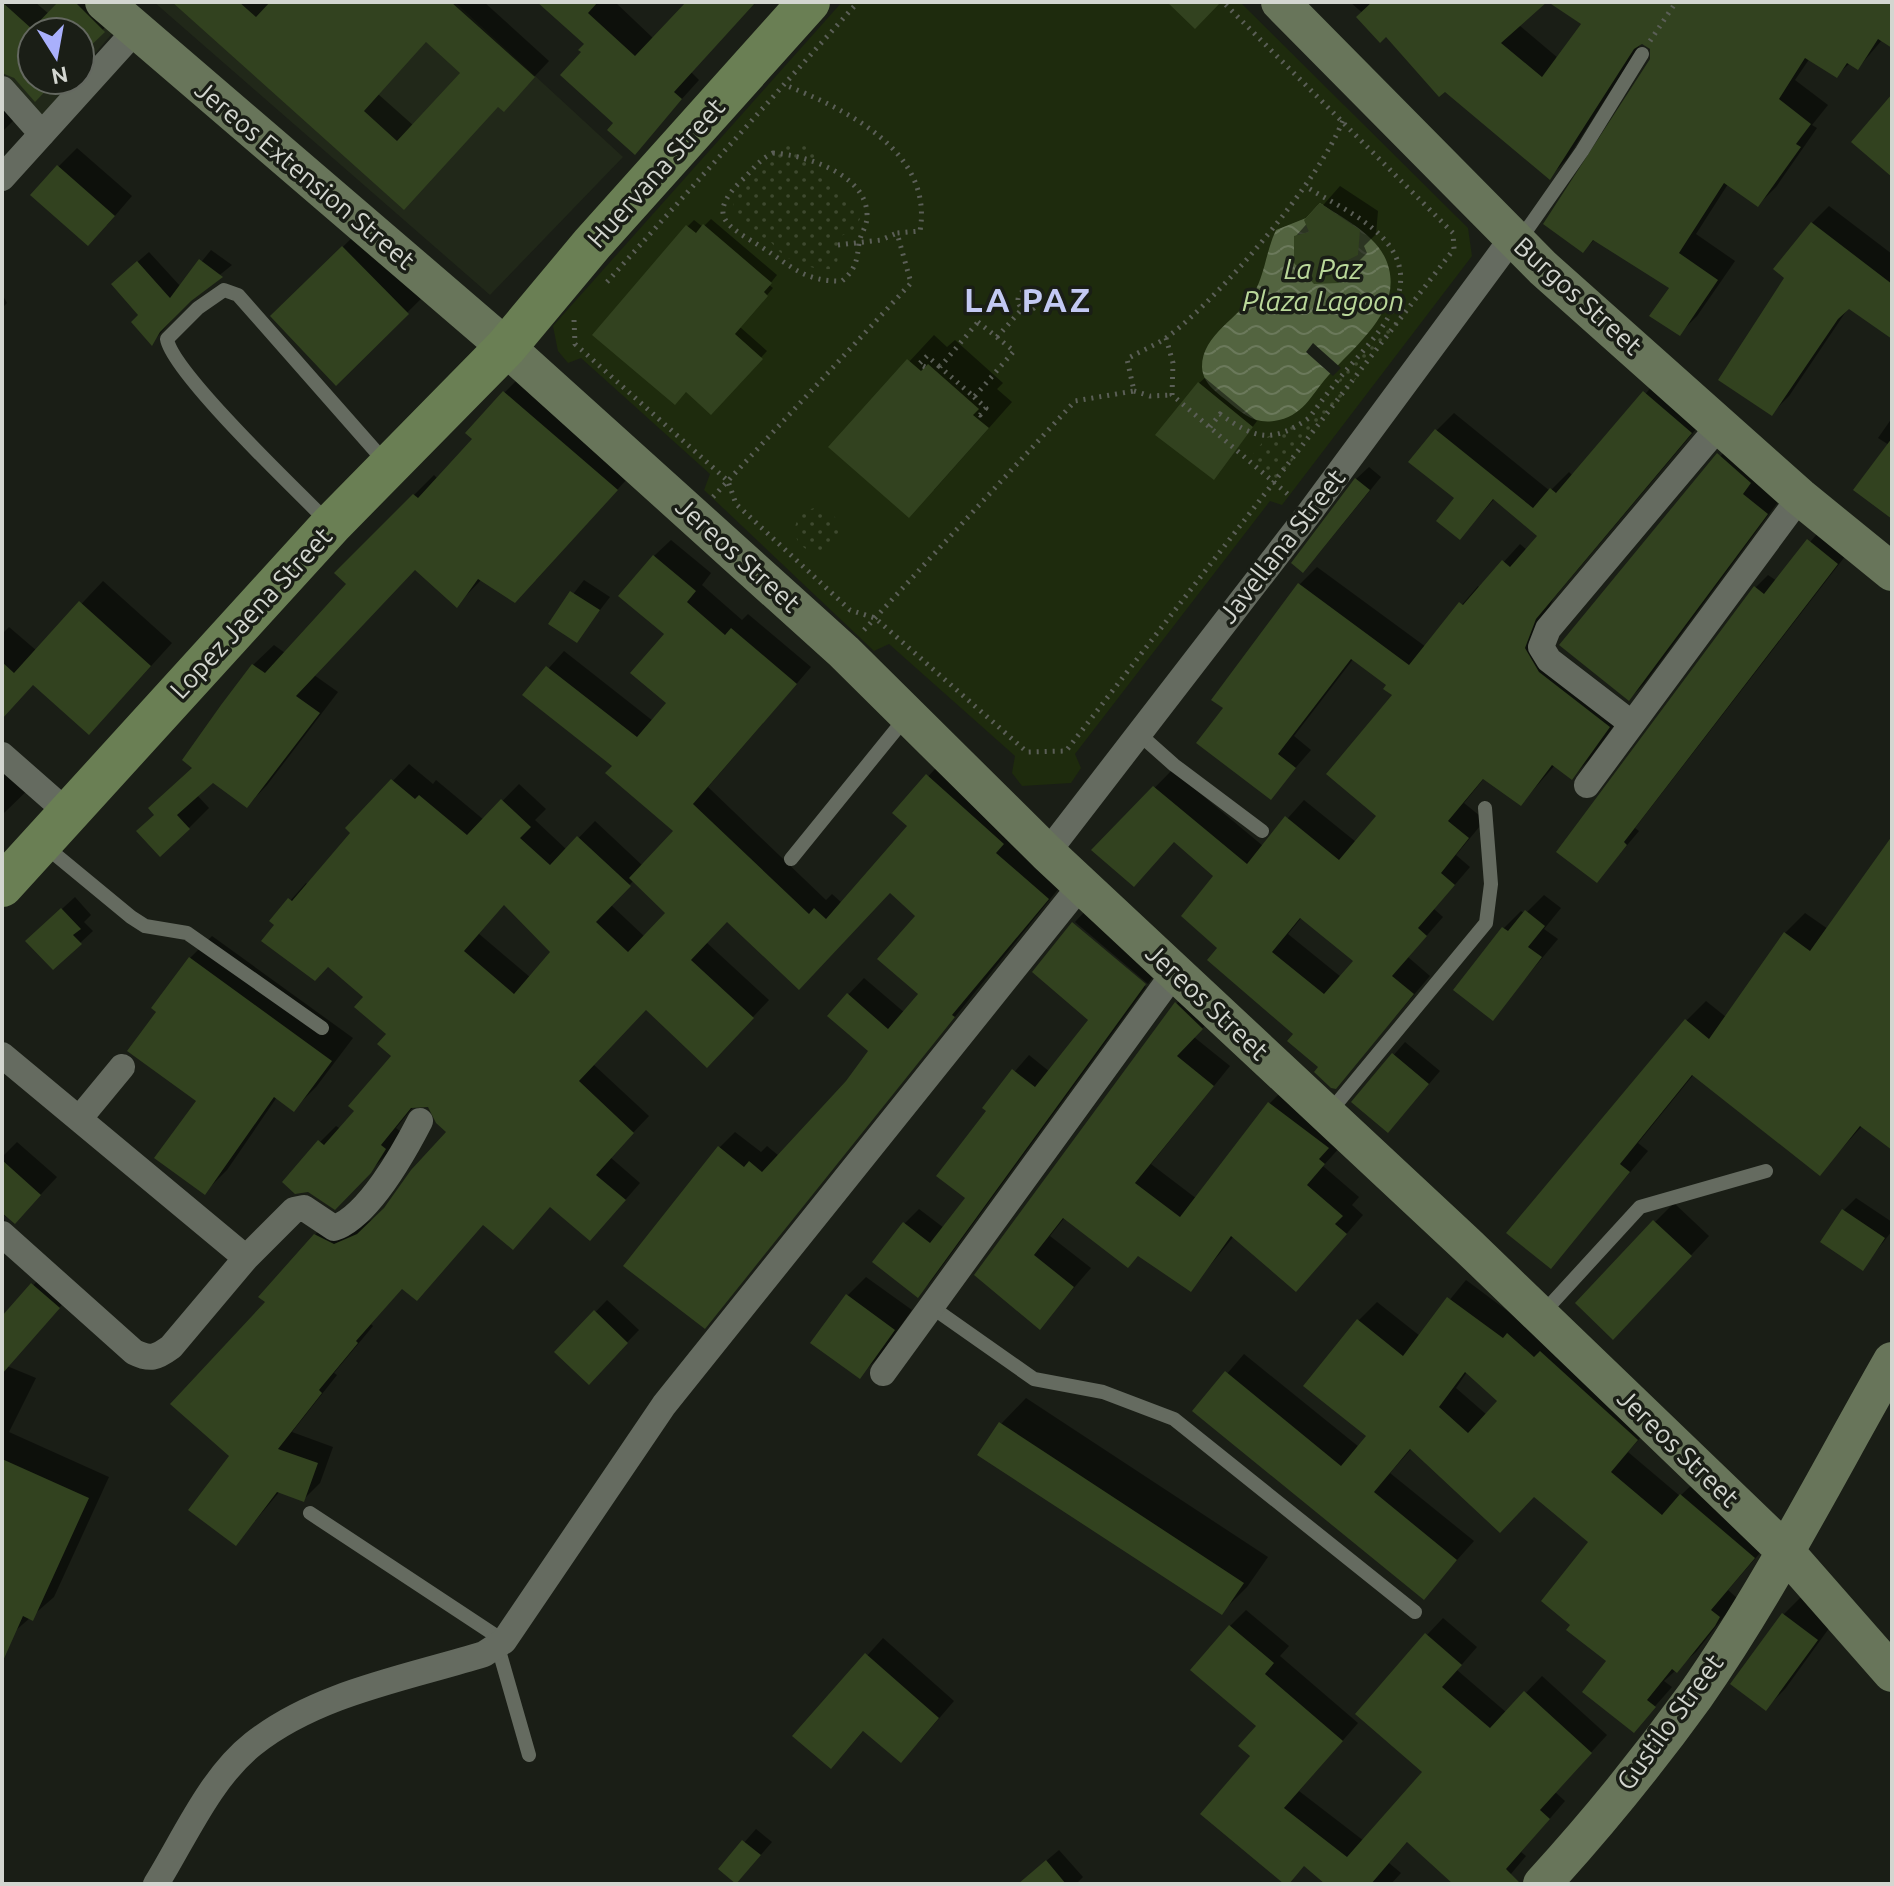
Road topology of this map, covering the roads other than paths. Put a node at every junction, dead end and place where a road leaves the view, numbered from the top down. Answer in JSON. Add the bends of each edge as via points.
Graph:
{"nodes":[{"id":1,"x":104,"y":2,"type":"edge"},
{"id":2,"x":809,"y":2,"type":"edge"},
{"id":3,"x":1280,"y":2,"type":"edge"},
{"id":4,"x":136,"y":30,"type":"junction"},
{"id":5,"x":1642,"y":54,"type":"road end"},
{"id":6,"x":2,"y":89,"type":"edge"},
{"id":7,"x":42,"y":134,"type":"junction"},
{"id":8,"x":2,"y":178,"type":"edge"},
{"id":9,"x":1516,"y":240,"type":"junction"},
{"id":10,"x":506,"y":347,"type":"junction"},
{"id":11,"x":1720,"y":425,"type":"junction"},
{"id":12,"x":390,"y":467,"type":"junction"},
{"id":13,"x":1800,"y":497,"type":"junction"},
{"id":14,"x":331,"y":525,"type":"junction"},
{"id":15,"x":1892,"y":572,"type":"edge"},
{"id":16,"x":907,"y":716,"type":"junction"},
{"id":17,"x":1631,"y":723,"type":"junction"},
{"id":18,"x":1138,"y":733,"type":"junction"},
{"id":19,"x":2,"y":755,"type":"edge"},
{"id":20,"x":1587,"y":785,"type":"dead end"},
{"id":21,"x":1485,"y":808,"type":"dead end"},
{"id":22,"x":54,"y":828,"type":"junction"},
{"id":23,"x":1262,"y":831,"type":"dead end"},
{"id":24,"x":1047,"y":853,"type":"junction"},
{"id":25,"x":791,"y":859,"type":"dead end"},
{"id":26,"x":1081,"y":885,"type":"junction"},
{"id":27,"x":2,"y":886,"type":"edge"},
{"id":28,"x":1174,"y":973,"type":"junction"},
{"id":29,"x":322,"y":1028,"type":"dead end"},
{"id":30,"x":2,"y":1055,"type":"edge"},
{"id":31,"x":122,"y":1067,"type":"dead end"},
{"id":32,"x":1328,"y":1114,"type":"junction"},
{"id":33,"x":79,"y":1119,"type":"junction"},
{"id":34,"x":420,"y":1121,"type":"dead end"},
{"id":35,"x":1766,"y":1171,"type":"dead end"},
{"id":36,"x":2,"y":1234,"type":"edge"},
{"id":37,"x":246,"y":1258,"type":"junction"},
{"id":38,"x":933,"y":1308,"type":"junction"},
{"id":39,"x":1540,"y":1316,"type":"junction"},
{"id":40,"x":1892,"y":1361,"type":"edge"},
{"id":41,"x":883,"y":1373,"type":"dead end"},
{"id":42,"x":310,"y":1513,"type":"dead end"},
{"id":43,"x":1784,"y":1550,"type":"junction"},
{"id":44,"x":1415,"y":1612,"type":"dead end"},
{"id":45,"x":501,"y":1644,"type":"junction"},
{"id":46,"x":1892,"y":1673,"type":"edge"},
{"id":47,"x":529,"y":1755,"type":"dead end"},
{"id":48,"x":156,"y":1884,"type":"edge"},
{"id":49,"x":1542,"y":1884,"type":"edge"}],
"edges":[{"from":1,"to":4,"type":"street","name":"Jereos Extension Street"},
{"from":2,"to":10,"type":"main road","name":"Huervana Street","via":[[771,75],[592,244]]},
{"from":3,"to":9,"type":"street","name":"Burgos Street"},
{"from":4,"to":7,"type":"street"},
{"from":4,"to":10,"type":"street","name":"Jereos Extension Street"},
{"from":5,"to":9,"type":"lane","via":[[1582,151]]},
{"from":6,"to":7,"type":"street"},
{"from":7,"to":8,"type":"street"},
{"from":9,"to":11,"type":"street","name":"Burgos Street"},
{"from":9,"to":18,"type":"street","name":"Javellana Street"},
{"from":10,"to":12,"type":"main road","name":"Lopez Jaena Street"},
{"from":10,"to":16,"type":"street","name":"Jereos Street","via":[[844,652]]},
{"from":11,"to":13,"type":"street","name":"Burgos Street"},
{"from":11,"to":17,"type":"street","via":[[1548,629],[1541,647],[1549,660]]},
{"from":12,"to":14,"type":"main road","name":"Lopez Jaena Street"},
{"from":12,"to":14,"type":"lane","via":[[238,295],[224,290],[181,323],[167,339],[173,353],[212,403]]},
{"from":13,"to":15,"type":"street","name":"Burgos Street"},
{"from":13,"to":17,"type":"street"},
{"from":14,"to":22,"type":"main road","name":"Lopez Jaena Street"},
{"from":16,"to":24,"type":"street","name":"Jereos Street"},
{"from":16,"to":25,"type":"lane"},
{"from":17,"to":20,"type":"street"},
{"from":18,"to":23,"type":"lane"},
{"from":18,"to":24,"type":"street","name":"Javellana Street"},
{"from":19,"to":22,"type":"street"},
{"from":21,"to":32,"type":"lane","via":[[1491,884],[1486,923]]},
{"from":22,"to":27,"type":"main road","name":"Lopez Jaena Street"},
{"from":22,"to":29,"type":"lane","via":[[131,917],[145,926],[187,933]]},
{"from":24,"to":26,"type":"street","name":"Jereos Street"},
{"from":26,"to":28,"type":"street","name":"Jereos Street"},
{"from":26,"to":45,"type":"street","via":[[664,1405]]},
{"from":28,"to":32,"type":"street","name":"Jereos Street"},
{"from":28,"to":38,"type":"street"},
{"from":30,"to":33,"type":"street"},
{"from":31,"to":33,"type":"street"},
{"from":32,"to":39,"type":"street","name":"Jereos Street"},
{"from":33,"to":37,"type":"street"},
{"from":34,"to":37,"type":"street","via":[[397,1167],[346,1223],[334,1228],[304,1208],[294,1210]]},
{"from":35,"to":39,"type":"lane","via":[[1640,1207]]},
{"from":36,"to":37,"type":"street","via":[[146,1358],[171,1347]]},
{"from":38,"to":41,"type":"street"},
{"from":38,"to":44,"type":"lane","via":[[1034,1379],[1103,1392],[1174,1419]]},
{"from":39,"to":43,"type":"street","name":"Jereos Street"},
{"from":40,"to":43,"type":"street","name":"Gustilo Street"},
{"from":42,"to":45,"type":"lane"},
{"from":43,"to":46,"type":"street","name":"Jereos Street"},
{"from":43,"to":49,"type":"street","name":"Gustilo Street","via":[[1695,1695],[1588,1834]]},
{"from":45,"to":47,"type":"lane"},
{"from":45,"to":48,"type":"street","via":[[343,1696],[292,1718],[251,1745],[218,1784]]}]}
